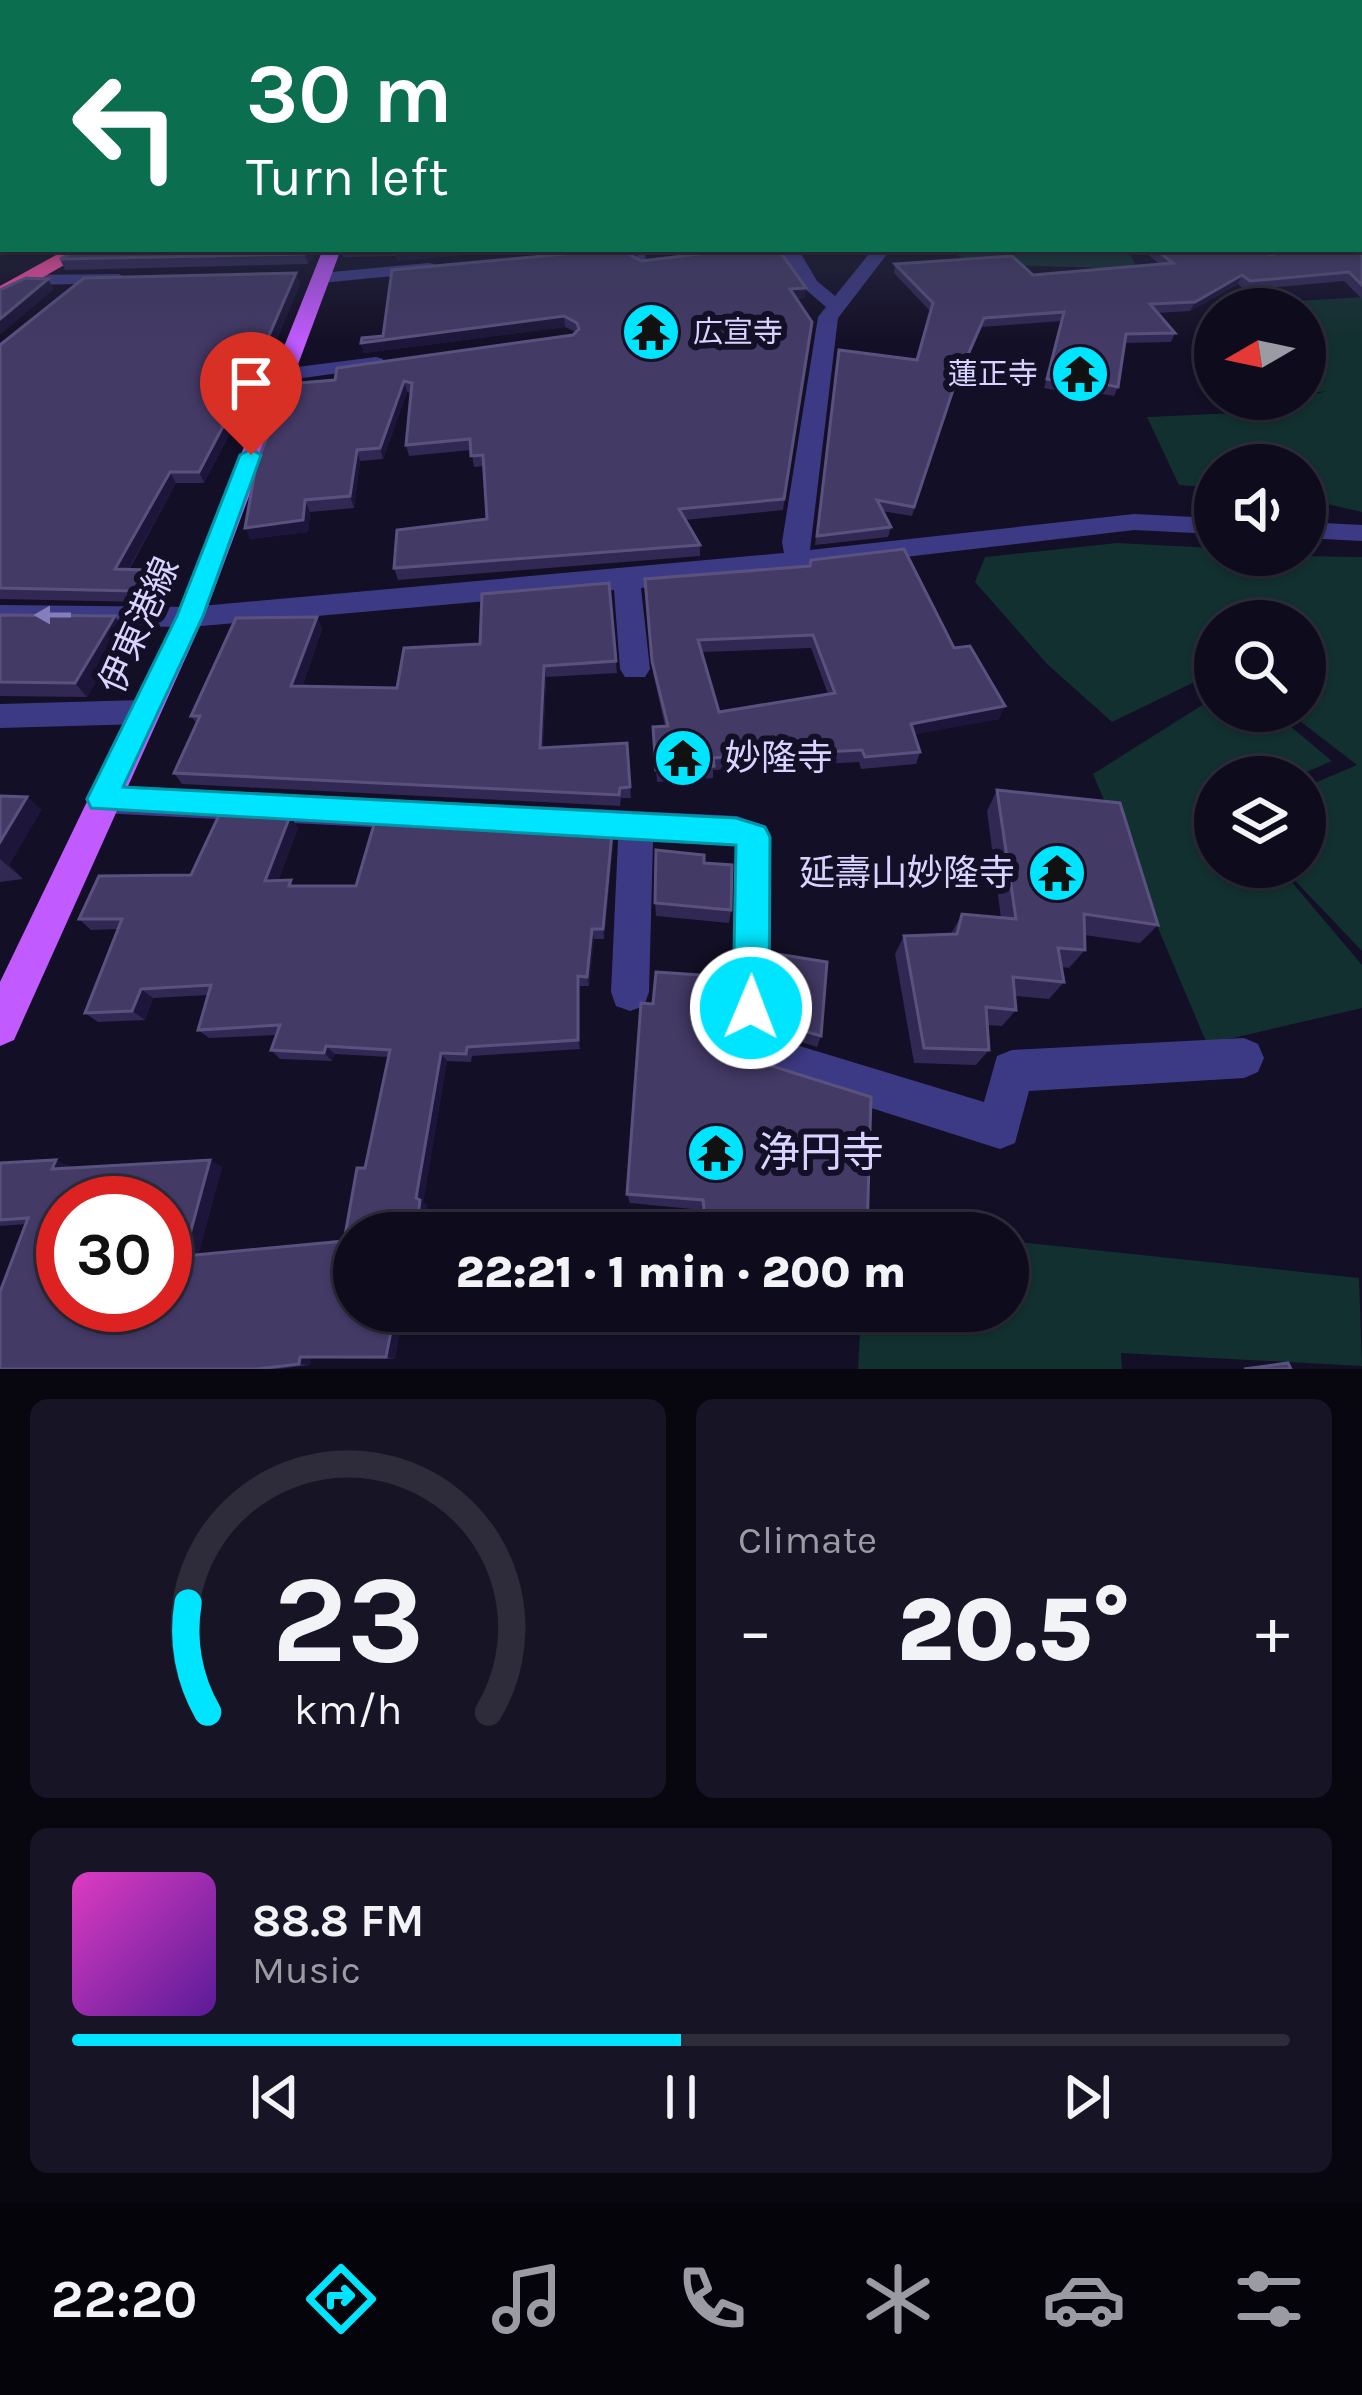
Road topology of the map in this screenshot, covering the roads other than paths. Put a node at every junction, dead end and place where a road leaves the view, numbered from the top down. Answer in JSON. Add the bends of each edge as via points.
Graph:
{"nodes":[{"id":1,"x":40,"y":252,"type":"edge"},
{"id":2,"x":77,"y":252,"type":"edge"},
{"id":3,"x":791,"y":252,"type":"edge"},
{"id":4,"x":880,"y":252,"type":"edge"},
{"id":5,"x":1279,"y":252,"type":"edge"},
{"id":6,"x":1266,"y":254,"type":"edge"},
{"id":7,"x":639,"y":259,"type":"edge"},
{"id":8,"x":662,"y":259,"type":"edge"},
{"id":9,"x":452,"y":266,"type":"edge"},
{"id":10,"x":319,"y":269,"type":"edge"},
{"id":11,"x":0,"y":275,"type":"edge"},
{"id":12,"x":147,"y":278,"type":"edge"},
{"id":13,"x":28,"y":280,"type":"junction"},
{"id":14,"x":82,"y":280,"type":"junction"},
{"id":15,"x":0,"y":296,"type":"edge"},
{"id":16,"x":53,"y":305,"type":"edge"},
{"id":17,"x":835,"y":305,"type":"junction"},
{"id":18,"x":396,"y":360,"type":"edge"},
{"id":19,"x":281,"y":375,"type":"junction"},
{"id":20,"x":1194,"y":525,"type":"edge"},
{"id":21,"x":1326,"y":531,"type":"edge"},
{"id":22,"x":1362,"y":533,"type":"edge"},
{"id":23,"x":799,"y":560,"type":"junction"},
{"id":24,"x":627,"y":580,"type":"junction"},
{"id":25,"x":0,"y":615,"type":"edge"},
{"id":26,"x":190,"y":616,"type":"junction"},
{"id":27,"x":635,"y":670,"type":"dead end"},
{"id":28,"x":142,"y":712,"type":"junction"},
{"id":29,"x":0,"y":716,"type":"edge"},
{"id":30,"x":102,"y":799,"type":"junction"},
{"id":31,"x":636,"y":826,"type":"junction"},
{"id":32,"x":630,"y":992,"type":"dead end"},
{"id":33,"x":0,"y":1026,"type":"edge"},
{"id":34,"x":1244,"y":1058,"type":"dead end"}],
"edges":[{"from":1,"to":11,"type":"highway"},
{"from":2,"to":13,"type":"highway"},
{"from":3,"to":17,"type":"street"},
{"from":4,"to":17,"type":"street"},
{"from":5,"to":6,"type":"street"},
{"from":7,"to":8,"type":"street"},
{"from":9,"to":10,"type":"street"},
{"from":10,"to":19,"type":"main road","name":"伊東港線"},
{"from":12,"to":14,"type":"street"},
{"from":13,"to":14,"type":"street"},
{"from":13,"to":15,"type":"highway"},
{"from":14,"to":16,"type":"street"},
{"from":17,"to":23,"type":"street","via":[[810,416]]},
{"from":18,"to":19,"type":"street"},
{"from":19,"to":26,"type":"main road","name":"伊東港線"},
{"from":20,"to":23,"type":"street","via":[[1134,522]]},
{"from":21,"to":22,"type":"street"},
{"from":23,"to":24,"type":"street"},
{"from":24,"to":26,"type":"street"},
{"from":24,"to":27,"type":"street"},
{"from":26,"to":25,"type":"street","one_way":true},
{"from":26,"to":28,"type":"main road","name":"伊東港線"},
{"from":28,"to":29,"type":"street"},
{"from":28,"to":30,"type":"main road","name":"伊東港線"},
{"from":30,"to":31,"type":"street"},
{"from":30,"to":33,"type":"main road","name":"伊東港線"},
{"from":31,"to":32,"type":"street"},
{"from":31,"to":34,"type":"street","via":[[754,837],[750,1051],[1000,1128],[1012,1071]]}]}
